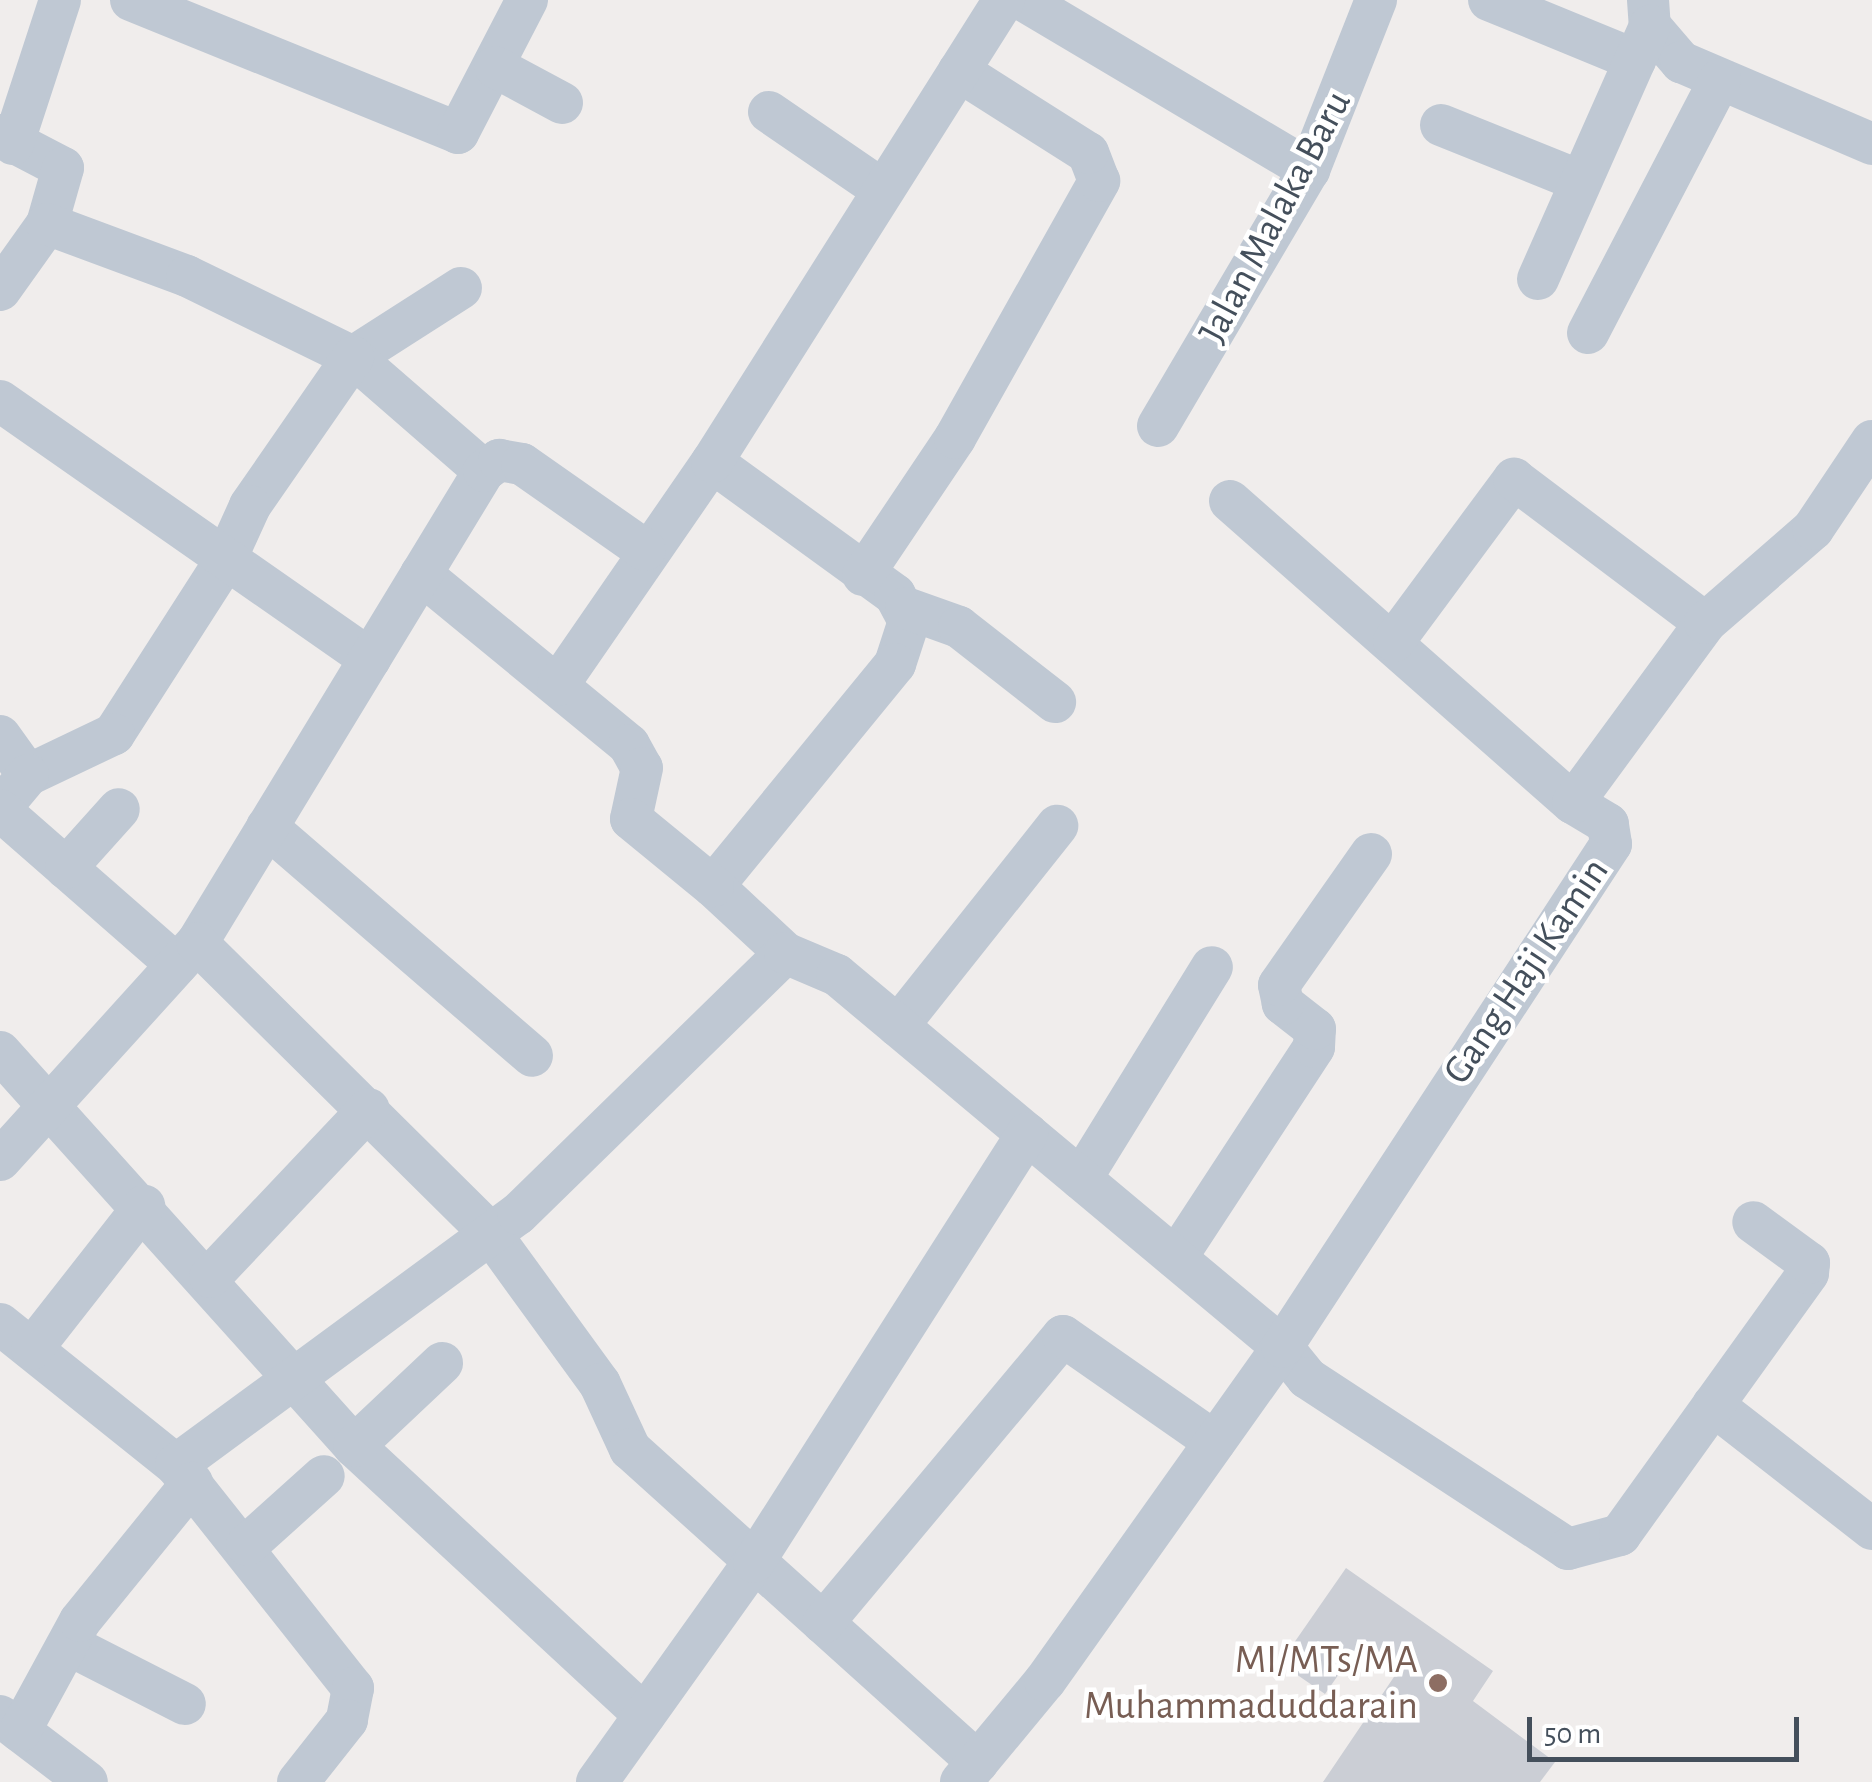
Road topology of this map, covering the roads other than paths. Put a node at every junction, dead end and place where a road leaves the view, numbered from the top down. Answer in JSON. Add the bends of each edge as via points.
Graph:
{"nodes":[{"id":1,"x":60,"y":0,"type":"edge"},
{"id":2,"x":131,"y":0,"type":"edge"},
{"id":3,"x":526,"y":0,"type":"edge"},
{"id":4,"x":1004,"y":0,"type":"edge"},
{"id":5,"x":1023,"y":0,"type":"edge"},
{"id":6,"x":1376,"y":0,"type":"edge"},
{"id":7,"x":1489,"y":0,"type":"edge"},
{"id":8,"x":1644,"y":29,"type":"edge"},
{"id":9,"x":495,"y":67,"type":"junction"},
{"id":10,"x":959,"y":71,"type":"junction"},
{"id":11,"x":1720,"y":79,"type":"junction"},
{"id":12,"x":562,"y":104,"type":"dead end"},
{"id":13,"x":769,"y":112,"type":"dead end"},
{"id":14,"x":1442,"y":125,"type":"dead end"},
{"id":15,"x":6,"y":139,"type":"edge"},
{"id":16,"x":1872,"y":144,"type":"edge"},
{"id":17,"x":1309,"y":170,"type":"junction"},
{"id":18,"x":1580,"y":181,"type":"junction"},
{"id":19,"x":884,"y":190,"type":"junction"},
{"id":20,"x":47,"y":224,"type":"junction"},
{"id":21,"x":1538,"y":279,"type":"dead end"},
{"id":22,"x":461,"y":288,"type":"dead end"},
{"id":23,"x":0,"y":290,"type":"edge"},
{"id":24,"x":1588,"y":334,"type":"dead end"},
{"id":25,"x":353,"y":357,"type":"junction"},
{"id":26,"x":0,"y":401,"type":"edge"},
{"id":27,"x":1158,"y":426,"type":"dead end"},
{"id":28,"x":1872,"y":441,"type":"edge"},
{"id":29,"x":712,"y":462,"type":"junction"},
{"id":30,"x":484,"y":471,"type":"junction"},
{"id":31,"x":1230,"y":501,"type":"dead end"},
{"id":32,"x":645,"y":550,"type":"junction"},
{"id":33,"x":226,"y":561,"type":"junction"},
{"id":34,"x":421,"y":574,"type":"junction"},
{"id":35,"x":863,"y":575,"type":"junction"},
{"id":36,"x":906,"y":608,"type":"junction"},
{"id":37,"x":1704,"y":623,"type":"junction"},
{"id":38,"x":1394,"y":640,"type":"junction"},
{"id":39,"x":370,"y":659,"type":"junction"},
{"id":40,"x":558,"y":685,"type":"junction"},
{"id":41,"x":1055,"y":702,"type":"dead end"},
{"id":42,"x":0,"y":736,"type":"edge"},
{"id":43,"x":28,"y":775,"type":"junction"},
{"id":44,"x":1573,"y":803,"type":"junction"},
{"id":45,"x":0,"y":809,"type":"edge"},
{"id":46,"x":119,"y":809,"type":"dead end"},
{"id":47,"x":1057,"y":826,"type":"dead end"},
{"id":48,"x":268,"y":827,"type":"junction"},
{"id":49,"x":1371,"y":854,"type":"dead end"},
{"id":50,"x":66,"y":868,"type":"junction"},
{"id":51,"x":713,"y":886,"type":"junction"},
{"id":52,"x":187,"y":954,"type":"junction"},
{"id":53,"x":784,"y":954,"type":"junction"},
{"id":54,"x":1212,"y":967,"type":"dead end"},
{"id":55,"x":898,"y":1026,"type":"junction"},
{"id":56,"x":0,"y":1052,"type":"edge"},
{"id":57,"x":532,"y":1056,"type":"dead end"},
{"id":58,"x":50,"y":1104,"type":"junction"},
{"id":59,"x":369,"y":1109,"type":"junction"},
{"id":60,"x":1027,"y":1134,"type":"junction"},
{"id":61,"x":0,"y":1160,"type":"edge"},
{"id":62,"x":1081,"y":1179,"type":"junction"},
{"id":63,"x":144,"y":1206,"type":"junction"},
{"id":64,"x":1754,"y":1222,"type":"dead end"},
{"id":65,"x":491,"y":1234,"type":"junction"},
{"id":66,"x":1176,"y":1258,"type":"junction"},
{"id":67,"x":210,"y":1277,"type":"junction"},
{"id":68,"x":11,"y":1339,"type":"edge"},
{"id":69,"x":1282,"y":1347,"type":"junction"},
{"id":70,"x":442,"y":1364,"type":"dead end"},
{"id":71,"x":293,"y":1379,"type":"junction"},
{"id":72,"x":1713,"y":1405,"type":"junction"},
{"id":73,"x":1215,"y":1442,"type":"junction"},
{"id":74,"x":354,"y":1446,"type":"junction"},
{"id":75,"x":184,"y":1474,"type":"junction"},
{"id":76,"x":324,"y":1476,"type":"dead end"},
{"id":77,"x":1872,"y":1529,"type":"edge"},
{"id":78,"x":246,"y":1545,"type":"junction"},
{"id":79,"x":754,"y":1562,"type":"junction"},
{"id":80,"x":823,"y":1623,"type":"junction"},
{"id":81,"x":74,"y":1636,"type":"junction"},
{"id":82,"x":185,"y":1704,"type":"dead end"},
{"id":83,"x":645,"y":1715,"type":"junction"},
{"id":84,"x":10,"y":1723,"type":"edge"},
{"id":85,"x":970,"y":1772,"type":"edge"},
{"id":86,"x":87,"y":1782,"type":"edge"},
{"id":87,"x":298,"y":1782,"type":"edge"},
{"id":88,"x":597,"y":1782,"type":"edge"}],
"edges":[{"from":1,"to":15,"type":"street"},
{"from":2,"to":9,"type":"street","via":[[451,132],[463,130]]},
{"from":3,"to":9,"type":"street"},
{"from":4,"to":10,"type":"street"},
{"from":5,"to":17,"type":"street"},
{"from":6,"to":17,"type":"street","name":"Jalan Malaka Baru"},
{"from":7,"to":8,"type":"street"},
{"from":8,"to":11,"type":"street","via":[[1681,62]]},
{"from":8,"to":18,"type":"street"},
{"from":9,"to":12,"type":"street"},
{"from":10,"to":19,"type":"street"},
{"from":10,"to":35,"type":"street","via":[[1088,153],[1099,182],[954,438]]},
{"from":11,"to":16,"type":"street"},
{"from":11,"to":24,"type":"street"},
{"from":13,"to":19,"type":"street"},
{"from":14,"to":18,"type":"street"},
{"from":15,"to":20,"type":"street","via":[[66,176]]},
{"from":17,"to":27,"type":"street","name":"Jalan Malaka Baru"},
{"from":18,"to":21,"type":"street"},
{"from":19,"to":29,"type":"street"},
{"from":20,"to":23,"type":"street"},
{"from":20,"to":25,"type":"street","via":[[187,276]]},
{"from":22,"to":25,"type":"street"},
{"from":25,"to":30,"type":"street"},
{"from":25,"to":33,"type":"street","via":[[250,506]]},
{"from":26,"to":33,"type":"street"},
{"from":28,"to":37,"type":"street","name":"Gang Haji Kamin","via":[[1803,540]]},
{"from":29,"to":32,"type":"street"},
{"from":29,"to":35,"type":"street"},
{"from":30,"to":32,"type":"street","via":[[499,460],[522,464]]},
{"from":30,"to":34,"type":"street"},
{"from":31,"to":38,"type":"street"},
{"from":32,"to":40,"type":"street"},
{"from":33,"to":39,"type":"street"},
{"from":33,"to":43,"type":"street","via":[[114,734]]},
{"from":34,"to":39,"type":"street"},
{"from":34,"to":40,"type":"street"},
{"from":35,"to":36,"type":"street"},
{"from":36,"to":41,"type":"street","via":[[960,627]]},
{"from":36,"to":51,"type":"street","via":[[908,635],[895,664]]},
{"from":37,"to":38,"type":"street","via":[[1514,479]]},
{"from":37,"to":44,"type":"street","name":"Gang Haji Kamin"},
{"from":38,"to":44,"type":"street"},
{"from":39,"to":48,"type":"street"},
{"from":40,"to":51,"type":"street","via":[[640,757],[631,820]]},
{"from":42,"to":43,"type":"street"},
{"from":43,"to":45,"type":"street"},
{"from":44,"to":69,"type":"street","name":"Gang Haji Kamin","via":[[1608,824],[1612,844]]},
{"from":45,"to":50,"type":"street"},
{"from":46,"to":50,"type":"street"},
{"from":47,"to":55,"type":"street"},
{"from":48,"to":52,"type":"street"},
{"from":48,"to":57,"type":"street"},
{"from":49,"to":66,"type":"street","via":[[1279,985],[1283,1004],[1315,1029],[1314,1047]]},
{"from":50,"to":52,"type":"street"},
{"from":51,"to":53,"type":"street"},
{"from":52,"to":58,"type":"street"},
{"from":52,"to":59,"type":"street"},
{"from":53,"to":55,"type":"street","via":[[837,975]]},
{"from":53,"to":65,"type":"street"},
{"from":54,"to":62,"type":"street"},
{"from":55,"to":60,"type":"street"},
{"from":56,"to":58,"type":"street"},
{"from":58,"to":61,"type":"street"},
{"from":58,"to":63,"type":"street"},
{"from":59,"to":65,"type":"street"},
{"from":59,"to":67,"type":"street"},
{"from":60,"to":62,"type":"street"},
{"from":60,"to":79,"type":"street"},
{"from":62,"to":66,"type":"street"},
{"from":63,"to":67,"type":"street"},
{"from":63,"to":68,"type":"street"},
{"from":64,"to":72,"type":"street","via":[[1810,1268]]},
{"from":65,"to":71,"type":"street"},
{"from":65,"to":79,"type":"street","via":[[600,1384],[630,1449]]},
{"from":66,"to":69,"type":"street"},
{"from":67,"to":71,"type":"street"},
{"from":68,"to":75,"type":"street"},
{"from":69,"to":72,"type":"street","via":[[1307,1378],[1568,1549],[1620,1535]]},
{"from":69,"to":73,"type":"street","name":"Gang Haji Kamin"},
{"from":70,"to":74,"type":"street"},
{"from":71,"to":74,"type":"street"},
{"from":71,"to":75,"type":"street"},
{"from":72,"to":77,"type":"street"},
{"from":73,"to":80,"type":"street","via":[[1063,1336]]},
{"from":73,"to":85,"type":"street","name":"Gang Haji Kamin"},
{"from":74,"to":83,"type":"street"},
{"from":75,"to":78,"type":"street"},
{"from":75,"to":81,"type":"street"},
{"from":76,"to":78,"type":"street"},
{"from":78,"to":87,"type":"street","via":[[353,1688],[347,1720]]},
{"from":79,"to":80,"type":"street"},
{"from":79,"to":83,"type":"street"},
{"from":80,"to":85,"type":"street"},
{"from":81,"to":82,"type":"street","via":[[77,1649]]},
{"from":81,"to":84,"type":"street"},
{"from":83,"to":88,"type":"street"},
{"from":84,"to":86,"type":"street"}]}
